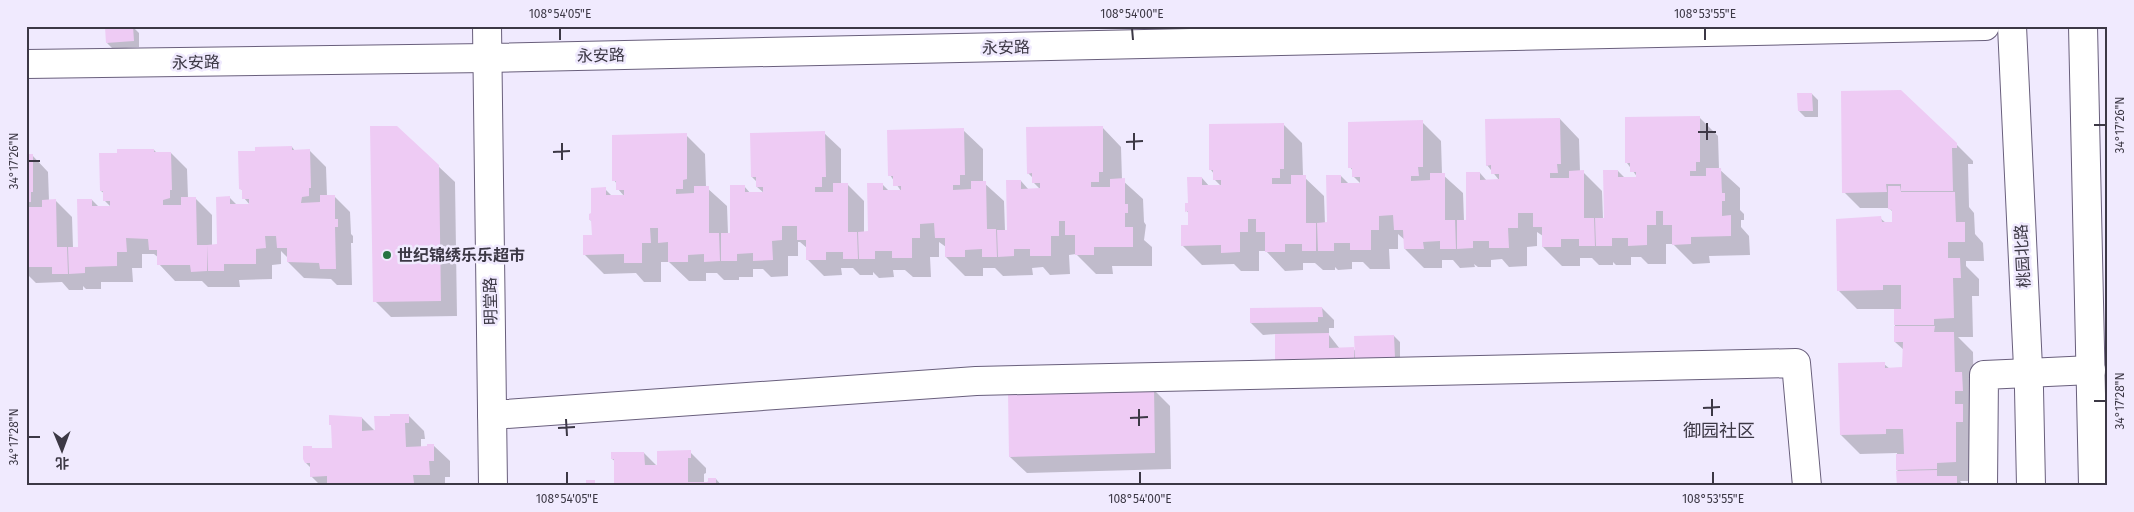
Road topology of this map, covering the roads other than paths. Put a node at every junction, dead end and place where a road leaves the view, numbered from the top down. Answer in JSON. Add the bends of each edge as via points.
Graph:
{"nodes":[{"id":1,"x":487,"y":26,"type":"edge"},
{"id":2,"x":1985,"y":26,"type":"edge"},
{"id":3,"x":2012,"y":26,"type":"edge"},
{"id":4,"x":2083,"y":26,"type":"edge"},
{"id":5,"x":487,"y":58,"type":"junction"},
{"id":6,"x":26,"y":64,"type":"edge"},
{"id":7,"x":2091,"y":370,"type":"junction"},
{"id":8,"x":2028,"y":374,"type":"junction"},
{"id":9,"x":492,"y":416,"type":"junction"},
{"id":10,"x":493,"y":486,"type":"edge"},
{"id":11,"x":1806,"y":486,"type":"edge"},
{"id":12,"x":1983,"y":486,"type":"edge"},
{"id":13,"x":2031,"y":486,"type":"edge"},
{"id":14,"x":2093,"y":486,"type":"edge"}],
"edges":[{"from":1,"to":5,"type":"street","name":"明堂路"},
{"from":2,"to":5,"type":"street","name":"永安路"},
{"from":3,"to":8,"type":"street","name":"桃园北路"},
{"from":4,"to":7,"type":"street"},
{"from":5,"to":6,"type":"street","name":"永安路"},
{"from":5,"to":9,"type":"street","name":"明堂路"},
{"from":7,"to":8,"type":"street"},
{"from":7,"to":14,"type":"street"},
{"from":8,"to":12,"type":"street","via":[[1984,375]]},
{"from":8,"to":13,"type":"street","name":"桃园北路"},
{"from":9,"to":10,"type":"street","name":"明堂路"},
{"from":9,"to":11,"type":"street","via":[[976,381],[1796,363]]}]}
